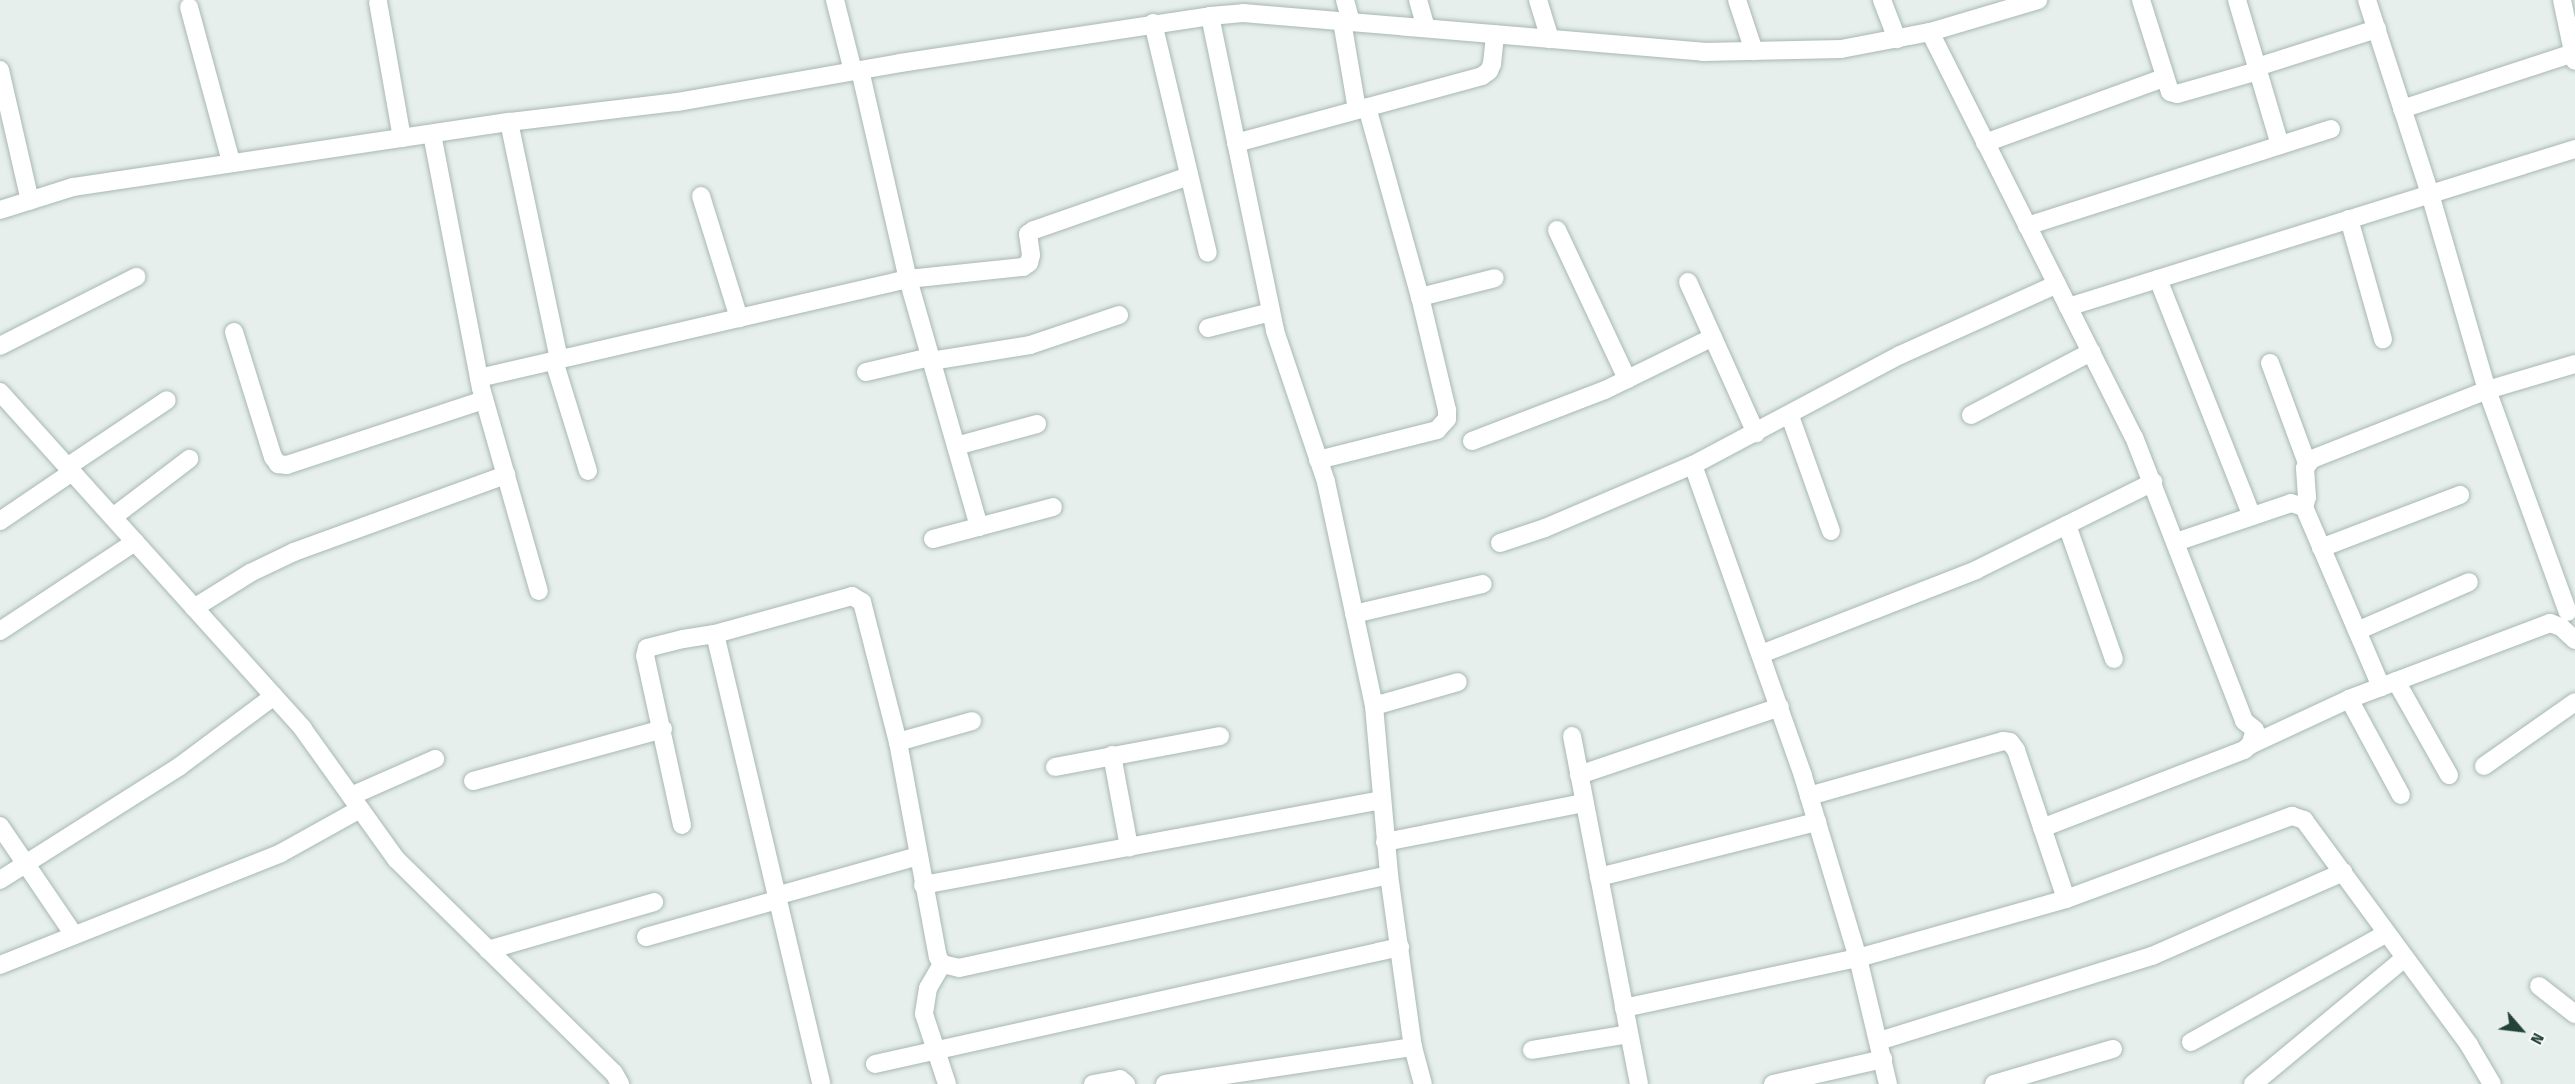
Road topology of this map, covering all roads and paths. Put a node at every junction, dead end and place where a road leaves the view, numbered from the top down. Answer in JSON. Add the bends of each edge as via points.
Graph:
{"nodes":[{"id":1,"x":835,"y":0,"type":"edge"},
{"id":2,"x":1345,"y":0,"type":"edge"},
{"id":3,"x":1418,"y":0,"type":"edge"},
{"id":4,"x":1538,"y":0,"type":"edge"},
{"id":5,"x":1737,"y":0,"type":"edge"},
{"id":6,"x":1882,"y":0,"type":"edge"},
{"id":7,"x":2038,"y":0,"type":"edge"},
{"id":8,"x":2141,"y":0,"type":"edge"},
{"id":9,"x":2237,"y":0,"type":"edge"},
{"id":10,"x":2367,"y":0,"type":"edge"},
{"id":11,"x":2562,"y":0,"type":"edge"},
{"id":12,"x":378,"y":2,"type":"dead end"},
{"id":13,"x":189,"y":7,"type":"dead end"},
{"id":14,"x":1205,"y":11,"type":"edge"},
{"id":15,"x":1346,"y":21,"type":"junction"},
{"id":16,"x":1153,"y":23,"type":"junction"},
{"id":17,"x":1426,"y":28,"type":"junction"},
{"id":18,"x":2377,"y":29,"type":"junction"},
{"id":19,"x":1930,"y":32,"type":"junction"},
{"id":20,"x":1495,"y":34,"type":"junction"},
{"id":21,"x":1550,"y":39,"type":"junction"},
{"id":22,"x":1897,"y":39,"type":"junction"},
{"id":23,"x":1754,"y":51,"type":"junction"},
{"id":24,"x":2574,"y":57,"type":"edge"},
{"id":25,"x":2257,"y":69,"type":"junction"},
{"id":26,"x":0,"y":70,"type":"edge"},
{"id":27,"x":857,"y":71,"type":"junction"},
{"id":28,"x":2164,"y":78,"type":"junction"},
{"id":29,"x":1362,"y":108,"type":"junction"},
{"id":30,"x":2403,"y":110,"type":"junction"},
{"id":31,"x":509,"y":122,"type":"junction"},
{"id":32,"x":2331,"y":129,"type":"dead end"},
{"id":33,"x":432,"y":134,"type":"junction"},
{"id":34,"x":402,"y":138,"type":"junction"},
{"id":35,"x":1236,"y":142,"type":"junction"},
{"id":36,"x":1985,"y":143,"type":"junction"},
{"id":37,"x":2280,"y":146,"type":"junction"},
{"id":38,"x":2575,"y":149,"type":"edge"},
{"id":39,"x":231,"y":162,"type":"junction"},
{"id":40,"x":1189,"y":176,"type":"junction"},
{"id":41,"x":2430,"y":194,"type":"junction"},
{"id":42,"x":700,"y":196,"type":"dead end"},
{"id":43,"x":30,"y":201,"type":"junction"},
{"id":44,"x":0,"y":210,"type":"edge"},
{"id":45,"x":2349,"y":219,"type":"junction"},
{"id":46,"x":2027,"y":226,"type":"junction"},
{"id":47,"x":1557,"y":230,"type":"dead end"},
{"id":48,"x":1208,"y":252,"type":"dead end"},
{"id":49,"x":136,"y":277,"type":"dead end"},
{"id":50,"x":1495,"y":278,"type":"dead end"},
{"id":51,"x":908,"y":279,"type":"junction"},
{"id":52,"x":2158,"y":279,"type":"junction"},
{"id":53,"x":1688,"y":282,"type":"dead end"},
{"id":54,"x":2057,"y":284,"type":"junction"},
{"id":55,"x":1420,"y":297,"type":"junction"},
{"id":56,"x":2068,"y":307,"type":"junction"},
{"id":57,"x":1271,"y":312,"type":"junction"},
{"id":58,"x":1119,"y":315,"type":"dead end"},
{"id":59,"x":739,"y":318,"type":"junction"},
{"id":60,"x":1208,"y":328,"type":"dead end"},
{"id":61,"x":234,"y":332,"type":"dead end"},
{"id":62,"x":1713,"y":337,"type":"junction"},
{"id":63,"x":2383,"y":339,"type":"dead end"},
{"id":64,"x":0,"y":346,"type":"edge"},
{"id":65,"x":2091,"y":352,"type":"junction"},
{"id":66,"x":931,"y":359,"type":"junction"},
{"id":67,"x":557,"y":360,"type":"junction"},
{"id":68,"x":2270,"y":363,"type":"dead end"},
{"id":69,"x":2575,"y":364,"type":"edge"},
{"id":70,"x":866,"y":372,"type":"dead end"},
{"id":71,"x":479,"y":378,"type":"junction"},
{"id":72,"x":1627,"y":379,"type":"junction"},
{"id":73,"x":2487,"y":390,"type":"junction"},
{"id":74,"x":0,"y":392,"type":"edge"},
{"id":75,"x":167,"y":400,"type":"dead end"},
{"id":76,"x":484,"y":400,"type":"junction"},
{"id":77,"x":1971,"y":415,"type":"dead end"},
{"id":78,"x":1790,"y":416,"type":"junction"},
{"id":79,"x":1037,"y":424,"type":"dead end"},
{"id":80,"x":1755,"y":433,"type":"junction"},
{"id":81,"x":1472,"y":441,"type":"dead end"},
{"id":82,"x":956,"y":446,"type":"junction"},
{"id":83,"x":189,"y":459,"type":"dead end"},
{"id":84,"x":1318,"y":460,"type":"junction"},
{"id":85,"x":2307,"y":463,"type":"junction"},
{"id":86,"x":1693,"y":465,"type":"junction"},
{"id":87,"x":70,"y":470,"type":"junction"},
{"id":88,"x":588,"y":471,"type":"dead end"},
{"id":89,"x":506,"y":475,"type":"junction"},
{"id":90,"x":2152,"y":482,"type":"junction"},
{"id":91,"x":2460,"y":495,"type":"dead end"},
{"id":92,"x":1053,"y":507,"type":"dead end"},
{"id":93,"x":2304,"y":507,"type":"junction"},
{"id":94,"x":2252,"y":516,"type":"junction"},
{"id":95,"x":113,"y":517,"type":"junction"},
{"id":96,"x":0,"y":521,"type":"edge"},
{"id":97,"x":2067,"y":525,"type":"junction"},
{"id":98,"x":980,"y":527,"type":"junction"},
{"id":99,"x":1831,"y":531,"type":"dead end"},
{"id":100,"x":933,"y":539,"type":"dead end"},
{"id":101,"x":135,"y":542,"type":"junction"},
{"id":102,"x":2176,"y":542,"type":"junction"},
{"id":103,"x":1500,"y":543,"type":"dead end"},
{"id":104,"x":2321,"y":548,"type":"junction"},
{"id":105,"x":2469,"y":582,"type":"dead end"},
{"id":106,"x":1483,"y":584,"type":"dead end"},
{"id":107,"x":539,"y":591,"type":"dead end"},
{"id":108,"x":194,"y":608,"type":"junction"},
{"id":109,"x":2572,"y":610,"type":"edge"},
{"id":110,"x":1354,"y":614,"type":"junction"},
{"id":111,"x":2550,"y":623,"type":"junction"},
{"id":112,"x":0,"y":631,"type":"edge"},
{"id":113,"x":2357,"y":631,"type":"junction"},
{"id":114,"x":715,"y":634,"type":"junction"},
{"id":115,"x":2575,"y":640,"type":"edge"},
{"id":116,"x":1761,"y":654,"type":"junction"},
{"id":117,"x":2114,"y":659,"type":"dead end"},
{"id":118,"x":1458,"y":682,"type":"dead end"},
{"id":119,"x":2389,"y":684,"type":"junction"},
{"id":120,"x":274,"y":696,"type":"junction"},
{"id":121,"x":2349,"y":699,"type":"junction"},
{"id":122,"x":2575,"y":702,"type":"edge"},
{"id":123,"x":1374,"y":706,"type":"junction"},
{"id":124,"x":1780,"y":707,"type":"junction"},
{"id":125,"x":972,"y":721,"type":"dead end"},
{"id":126,"x":663,"y":729,"type":"junction"},
{"id":127,"x":1220,"y":736,"type":"dead end"},
{"id":128,"x":1572,"y":736,"type":"dead end"},
{"id":129,"x":898,"y":742,"type":"junction"},
{"id":130,"x":2250,"y":745,"type":"junction"},
{"id":131,"x":1112,"y":755,"type":"junction"},
{"id":132,"x":435,"y":759,"type":"dead end"},
{"id":133,"x":2484,"y":766,"type":"dead end"},
{"id":134,"x":1054,"y":767,"type":"dead end"},
{"id":135,"x":1579,"y":775,"type":"junction"},
{"id":136,"x":2449,"y":776,"type":"dead end"},
{"id":137,"x":473,"y":781,"type":"dead end"},
{"id":138,"x":2401,"y":795,"type":"dead end"},
{"id":139,"x":1809,"y":796,"type":"junction"},
{"id":140,"x":1381,"y":800,"type":"junction"},
{"id":141,"x":356,"y":802,"type":"junction"},
{"id":142,"x":1584,"y":803,"type":"junction"},
{"id":143,"x":1817,"y":822,"type":"junction"},
{"id":144,"x":682,"y":825,"type":"dead end"},
{"id":145,"x":0,"y":826,"type":"edge"},
{"id":146,"x":2042,"y":828,"type":"junction"},
{"id":147,"x":1385,"y":842,"type":"junction"},
{"id":148,"x":1129,"y":847,"type":"junction"},
{"id":149,"x":918,"y":856,"type":"junction"},
{"id":150,"x":26,"y":864,"type":"junction"},
{"id":151,"x":2343,"y":872,"type":"junction"},
{"id":152,"x":1389,"y":875,"type":"junction"},
{"id":153,"x":1599,"y":877,"type":"junction"},
{"id":154,"x":0,"y":880,"type":"edge"},
{"id":155,"x":923,"y":885,"type":"junction"},
{"id":156,"x":776,"y":898,"type":"junction"},
{"id":157,"x":2066,"y":899,"type":"junction"},
{"id":158,"x":654,"y":902,"type":"dead end"},
{"id":159,"x":2387,"y":933,"type":"junction"},
{"id":160,"x":74,"y":935,"type":"junction"},
{"id":161,"x":646,"y":937,"type":"dead end"},
{"id":162,"x":1400,"y":947,"type":"junction"},
{"id":163,"x":488,"y":950,"type":"junction"},
{"id":164,"x":1858,"y":958,"type":"junction"},
{"id":165,"x":2405,"y":958,"type":"junction"},
{"id":166,"x":942,"y":964,"type":"junction"},
{"id":167,"x":0,"y":965,"type":"edge"},
{"id":168,"x":2539,"y":986,"type":"dead end"},
{"id":169,"x":1624,"y":1008,"type":"junction"},
{"id":170,"x":2575,"y":1014,"type":"edge"},
{"id":171,"x":1629,"y":1034,"type":"junction"},
{"id":172,"x":2191,"y":1042,"type":"dead end"},
{"id":173,"x":1413,"y":1047,"type":"junction"},
{"id":174,"x":2114,"y":1048,"type":"dead end"},
{"id":175,"x":935,"y":1049,"type":"junction"},
{"id":176,"x":1532,"y":1050,"type":"dead end"},
{"id":177,"x":1881,"y":1050,"type":"junction"},
{"id":178,"x":875,"y":1064,"type":"dead end"},
{"id":179,"x":620,"y":1084,"type":"edge"},
{"id":180,"x":821,"y":1084,"type":"edge"},
{"id":181,"x":947,"y":1084,"type":"edge"},
{"id":182,"x":1093,"y":1084,"type":"edge"},
{"id":183,"x":1126,"y":1084,"type":"edge"},
{"id":184,"x":1165,"y":1084,"type":"edge"},
{"id":185,"x":1423,"y":1084,"type":"edge"},
{"id":186,"x":1639,"y":1084,"type":"edge"},
{"id":187,"x":1773,"y":1084,"type":"edge"},
{"id":188,"x":1888,"y":1084,"type":"edge"},
{"id":189,"x":1994,"y":1084,"type":"edge"},
{"id":190,"x":2253,"y":1084,"type":"edge"},
{"id":191,"x":2492,"y":1084,"type":"edge"}],
"edges":[{"from":1,"to":27,"type":"street"},
{"from":2,"to":15,"type":"street"},
{"from":3,"to":17,"type":"street"},
{"from":4,"to":21,"type":"street"},
{"from":5,"to":23,"type":"street"},
{"from":6,"to":22,"type":"street"},
{"from":7,"to":19,"type":"street"},
{"from":8,"to":28,"type":"street"},
{"from":9,"to":25,"type":"street"},
{"from":10,"to":18,"type":"street"},
{"from":11,"to":24,"type":"street"},
{"from":12,"to":34,"type":"street"},
{"from":13,"to":39,"type":"street"},
{"from":14,"to":15,"type":"street"},
{"from":14,"to":16,"type":"street"},
{"from":14,"to":35,"type":"street"},
{"from":15,"to":17,"type":"street"},
{"from":15,"to":29,"type":"street"},
{"from":16,"to":27,"type":"street"},
{"from":16,"to":40,"type":"street"},
{"from":17,"to":20,"type":"street"},
{"from":18,"to":25,"type":"street"},
{"from":18,"to":30,"type":"street"},
{"from":19,"to":22,"type":"street"},
{"from":19,"to":36,"type":"street"},
{"from":20,"to":21,"type":"street"},
{"from":20,"to":29,"type":"street","via":[[1492,64],[1482,76]]},
{"from":21,"to":23,"type":"street","via":[[1703,52]]},
{"from":22,"to":23,"type":"street","via":[[1840,50]]},
{"from":24,"to":30,"type":"street"},
{"from":25,"to":28,"type":"street","via":[[2177,94],[2170,92]]},
{"from":25,"to":37,"type":"street"},
{"from":26,"to":43,"type":"street"},
{"from":27,"to":31,"type":"street","via":[[677,102]]},
{"from":27,"to":51,"type":"street"},
{"from":28,"to":36,"type":"street"},
{"from":29,"to":35,"type":"street"},
{"from":29,"to":55,"type":"street"},
{"from":30,"to":41,"type":"street"},
{"from":31,"to":33,"type":"street"},
{"from":31,"to":67,"type":"street"},
{"from":32,"to":37,"type":"street"},
{"from":33,"to":34,"type":"street"},
{"from":33,"to":71,"type":"street"},
{"from":34,"to":39,"type":"street"},
{"from":35,"to":57,"type":"street"},
{"from":36,"to":46,"type":"street"},
{"from":37,"to":46,"type":"street"},
{"from":38,"to":41,"type":"street"},
{"from":39,"to":43,"type":"street","via":[[73,187]]},
{"from":40,"to":48,"type":"street"},
{"from":40,"to":51,"type":"street","via":[[1034,230],[1028,234],[1031,255],[1023,267]]},
{"from":41,"to":45,"type":"street"},
{"from":41,"to":73,"type":"street"},
{"from":42,"to":59,"type":"street"},
{"from":43,"to":44,"type":"street"},
{"from":45,"to":52,"type":"street"},
{"from":45,"to":63,"type":"street"},
{"from":46,"to":54,"type":"street"},
{"from":47,"to":72,"type":"street"},
{"from":49,"to":64,"type":"street"},
{"from":50,"to":55,"type":"street"},
{"from":51,"to":59,"type":"street"},
{"from":51,"to":66,"type":"street"},
{"from":52,"to":56,"type":"street"},
{"from":52,"to":94,"type":"street"},
{"from":53,"to":62,"type":"street"},
{"from":54,"to":56,"type":"street"},
{"from":54,"to":78,"type":"street","via":[[1900,355]]},
{"from":55,"to":84,"type":"street","via":[[1447,410],[1443,425],[1437,430]]},
{"from":56,"to":65,"type":"street"},
{"from":57,"to":60,"type":"street"},
{"from":57,"to":84,"type":"street"},
{"from":58,"to":66,"type":"street","via":[[1030,345]]},
{"from":59,"to":67,"type":"street"},
{"from":61,"to":76,"type":"street","via":[[278,464],[287,465]]},
{"from":62,"to":72,"type":"street"},
{"from":62,"to":80,"type":"street"},
{"from":65,"to":77,"type":"street"},
{"from":65,"to":90,"type":"street"},
{"from":66,"to":70,"type":"street"},
{"from":66,"to":82,"type":"street"},
{"from":67,"to":71,"type":"street"},
{"from":67,"to":88,"type":"street"},
{"from":68,"to":85,"type":"street"},
{"from":69,"to":73,"type":"street"},
{"from":71,"to":76,"type":"street"},
{"from":72,"to":81,"type":"street"},
{"from":73,"to":85,"type":"street"},
{"from":73,"to":109,"type":"street"},
{"from":74,"to":87,"type":"street"},
{"from":75,"to":87,"type":"street"},
{"from":76,"to":89,"type":"street"},
{"from":78,"to":80,"type":"street"},
{"from":78,"to":99,"type":"street"},
{"from":79,"to":82,"type":"street"},
{"from":80,"to":86,"type":"street"},
{"from":82,"to":98,"type":"street"},
{"from":83,"to":95,"type":"street"},
{"from":84,"to":110,"type":"street"},
{"from":85,"to":93,"type":"street"},
{"from":86,"to":103,"type":"street"},
{"from":86,"to":116,"type":"street"},
{"from":87,"to":95,"type":"street"},
{"from":87,"to":96,"type":"street"},
{"from":89,"to":107,"type":"street"},
{"from":89,"to":108,"type":"street","via":[[294,552],[249,573]]},
{"from":90,"to":97,"type":"street"},
{"from":90,"to":102,"type":"street"},
{"from":91,"to":104,"type":"street"},
{"from":92,"to":98,"type":"street"},
{"from":93,"to":94,"type":"street","via":[[2290,503]]},
{"from":93,"to":104,"type":"street"},
{"from":94,"to":102,"type":"street"},
{"from":95,"to":101,"type":"street"},
{"from":97,"to":116,"type":"street","via":[[1957,579]]},
{"from":97,"to":117,"type":"street"},
{"from":98,"to":100,"type":"street"},
{"from":101,"to":108,"type":"street"},
{"from":101,"to":112,"type":"street"},
{"from":102,"to":130,"type":"street","via":[[2244,721],[2255,730]]},
{"from":104,"to":113,"type":"street"},
{"from":105,"to":113,"type":"street"},
{"from":106,"to":110,"type":"street"},
{"from":108,"to":120,"type":"street"},
{"from":109,"to":111,"type":"street"},
{"from":110,"to":123,"type":"street"},
{"from":111,"to":115,"type":"street"},
{"from":111,"to":119,"type":"street"},
{"from":113,"to":119,"type":"street"},
{"from":114,"to":126,"type":"street","via":[[645,651]]},
{"from":114,"to":129,"type":"street","via":[[858,597]]},
{"from":114,"to":156,"type":"street"},
{"from":116,"to":124,"type":"street"},
{"from":118,"to":123,"type":"street"},
{"from":119,"to":121,"type":"street"},
{"from":119,"to":136,"type":"street"},
{"from":120,"to":141,"type":"street"},
{"from":120,"to":150,"type":"street","via":[[180,766]]},
{"from":121,"to":130,"type":"street"},
{"from":121,"to":138,"type":"street"},
{"from":122,"to":133,"type":"street"},
{"from":123,"to":140,"type":"street"},
{"from":124,"to":135,"type":"street"},
{"from":124,"to":139,"type":"street"},
{"from":125,"to":129,"type":"street"},
{"from":126,"to":137,"type":"street"},
{"from":126,"to":144,"type":"street"},
{"from":127,"to":131,"type":"street"},
{"from":128,"to":135,"type":"street"},
{"from":129,"to":149,"type":"street"},
{"from":130,"to":146,"type":"street"},
{"from":131,"to":134,"type":"street"},
{"from":131,"to":148,"type":"street"},
{"from":132,"to":141,"type":"street"},
{"from":135,"to":142,"type":"street"},
{"from":139,"to":143,"type":"street"},
{"from":139,"to":146,"type":"street","via":[[2003,741],[2010,742],[2016,750]]},
{"from":140,"to":147,"type":"street"},
{"from":140,"to":148,"type":"street"},
{"from":141,"to":160,"type":"street","via":[[280,853]]},
{"from":141,"to":163,"type":"street","via":[[396,859]]},
{"from":142,"to":147,"type":"street"},
{"from":142,"to":153,"type":"street"},
{"from":143,"to":153,"type":"street"},
{"from":143,"to":164,"type":"street"},
{"from":145,"to":150,"type":"street"},
{"from":146,"to":157,"type":"street"},
{"from":147,"to":152,"type":"street"},
{"from":148,"to":155,"type":"street"},
{"from":149,"to":155,"type":"street"},
{"from":149,"to":156,"type":"street"},
{"from":150,"to":154,"type":"street"},
{"from":150,"to":160,"type":"street"},
{"from":151,"to":157,"type":"street","via":[[2304,820],[2292,816]]},
{"from":151,"to":159,"type":"street"},
{"from":151,"to":177,"type":"street","via":[[2152,956]]},
{"from":152,"to":162,"type":"street"},
{"from":152,"to":166,"type":"street","via":[[959,968]]},
{"from":153,"to":169,"type":"street"},
{"from":155,"to":166,"type":"street"},
{"from":156,"to":161,"type":"street"},
{"from":156,"to":180,"type":"street"},
{"from":157,"to":164,"type":"street"},
{"from":158,"to":163,"type":"street"},
{"from":159,"to":165,"type":"street"},
{"from":159,"to":172,"type":"street"},
{"from":160,"to":167,"type":"street"},
{"from":162,"to":173,"type":"street"},
{"from":162,"to":175,"type":"street"},
{"from":163,"to":179,"type":"street","via":[[614,1073]]},
{"from":164,"to":169,"type":"street"},
{"from":164,"to":177,"type":"street"},
{"from":165,"to":190,"type":"street"},
{"from":165,"to":191,"type":"street","via":[[2480,1061]]},
{"from":166,"to":175,"type":"street","via":[[924,1000],[924,1014]]},
{"from":168,"to":170,"type":"street"},
{"from":169,"to":171,"type":"street"},
{"from":171,"to":176,"type":"street"},
{"from":171,"to":186,"type":"street"},
{"from":173,"to":184,"type":"street"},
{"from":173,"to":185,"type":"street"},
{"from":174,"to":189,"type":"street"},
{"from":175,"to":178,"type":"street"},
{"from":175,"to":181,"type":"street"},
{"from":177,"to":187,"type":"street"},
{"from":177,"to":188,"type":"street"},
{"from":182,"to":183,"type":"street","via":[[1120,1079]]}]}
